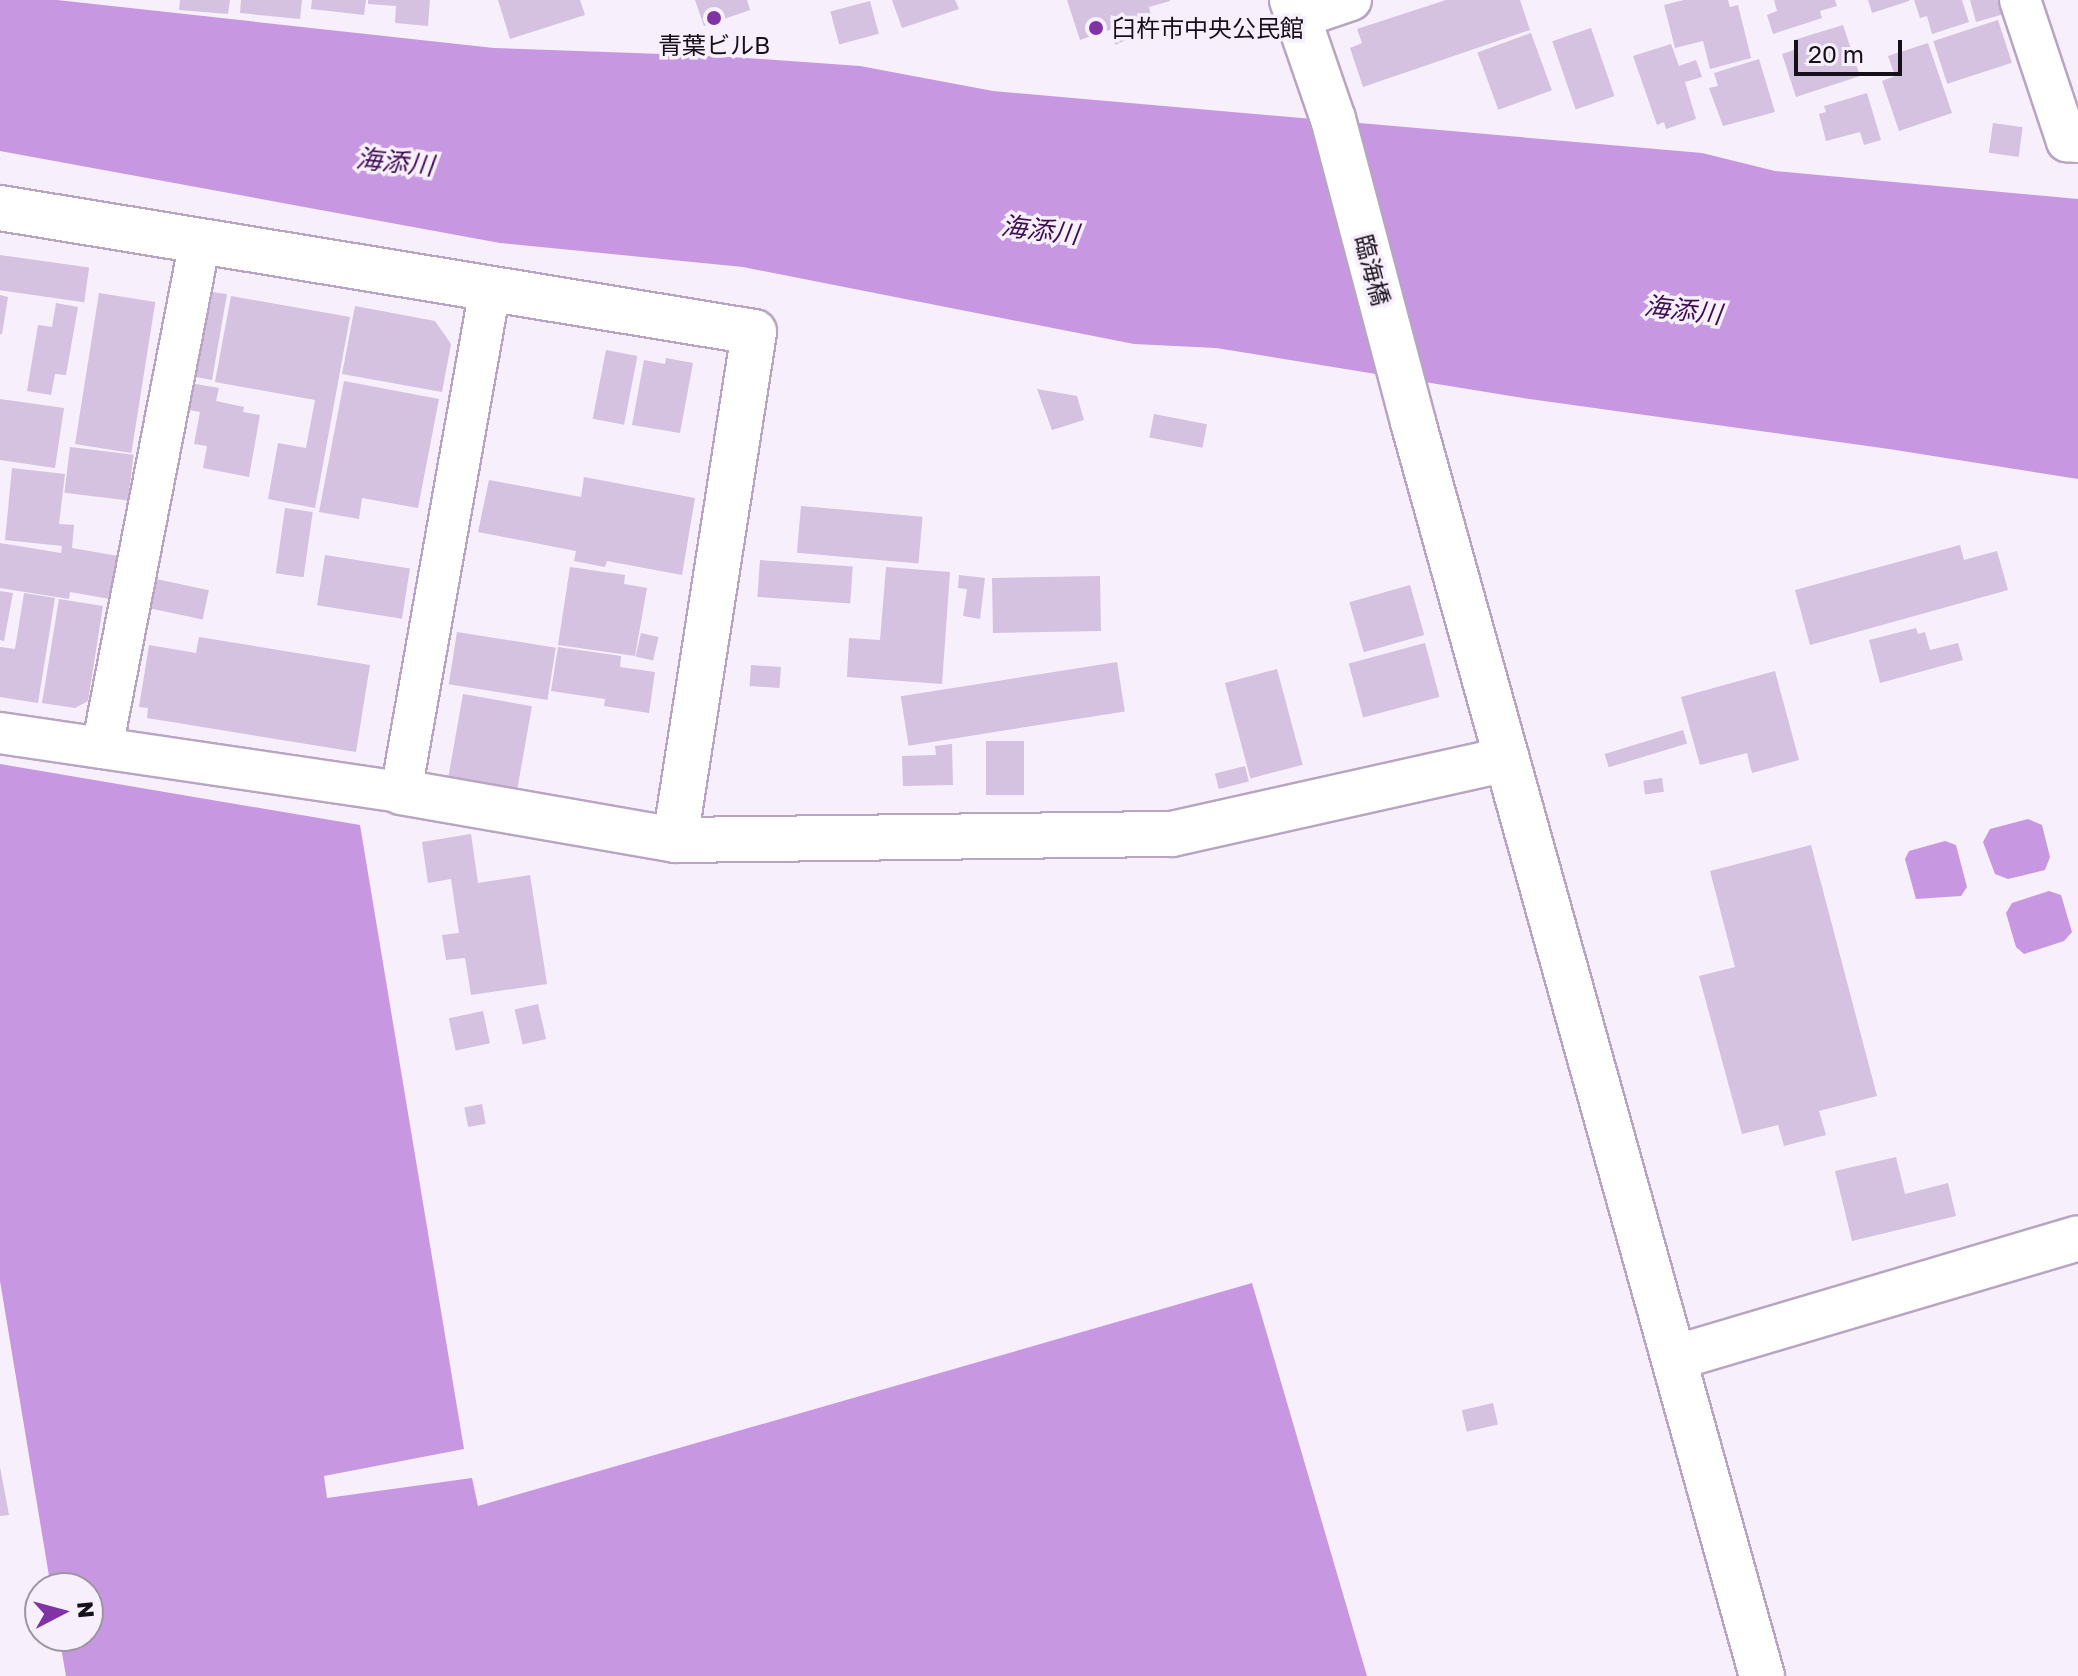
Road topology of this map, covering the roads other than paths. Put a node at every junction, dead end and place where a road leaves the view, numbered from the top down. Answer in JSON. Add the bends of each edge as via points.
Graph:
{"nodes":[{"id":1,"x":1351,"y":0,"type":"edge"},
{"id":2,"x":2020,"y":0,"type":"edge"},
{"id":3,"x":1295,"y":9,"type":"edge"},
{"id":4,"x":2078,"y":142,"type":"edge"},
{"id":5,"x":0,"y":208,"type":"edge"},
{"id":6,"x":200,"y":241,"type":"junction"},
{"id":7,"x":490,"y":289,"type":"junction"},
{"id":8,"x":0,"y":733,"type":"edge"},
{"id":9,"x":102,"y":748,"type":"junction"},
{"id":10,"x":1507,"y":759,"type":"junction"},
{"id":11,"x":401,"y":792,"type":"junction"},
{"id":12,"x":675,"y":840,"type":"junction"},
{"id":13,"x":2078,"y":1238,"type":"edge"},
{"id":14,"x":1674,"y":1358,"type":"junction"},
{"id":15,"x":1762,"y":1676,"type":"edge"}],
"edges":[{"from":1,"to":3,"type":"street"},
{"from":2,"to":4,"type":"street","via":[[2067,141]]},
{"from":3,"to":10,"type":"street","name":"臨海橋","via":[[1333,119]]},
{"from":5,"to":6,"type":"street"},
{"from":6,"to":7,"type":"street"},
{"from":6,"to":9,"type":"street"},
{"from":7,"to":11,"type":"street"},
{"from":7,"to":12,"type":"street","via":[[754,332]]},
{"from":8,"to":9,"type":"street"},
{"from":9,"to":11,"type":"street"},
{"from":10,"to":12,"type":"street","via":[[1172,834]]},
{"from":10,"to":14,"type":"street","name":"臨海橋"},
{"from":11,"to":12,"type":"street"},
{"from":13,"to":14,"type":"street"},
{"from":14,"to":15,"type":"street","name":"臨海橋"}]}
